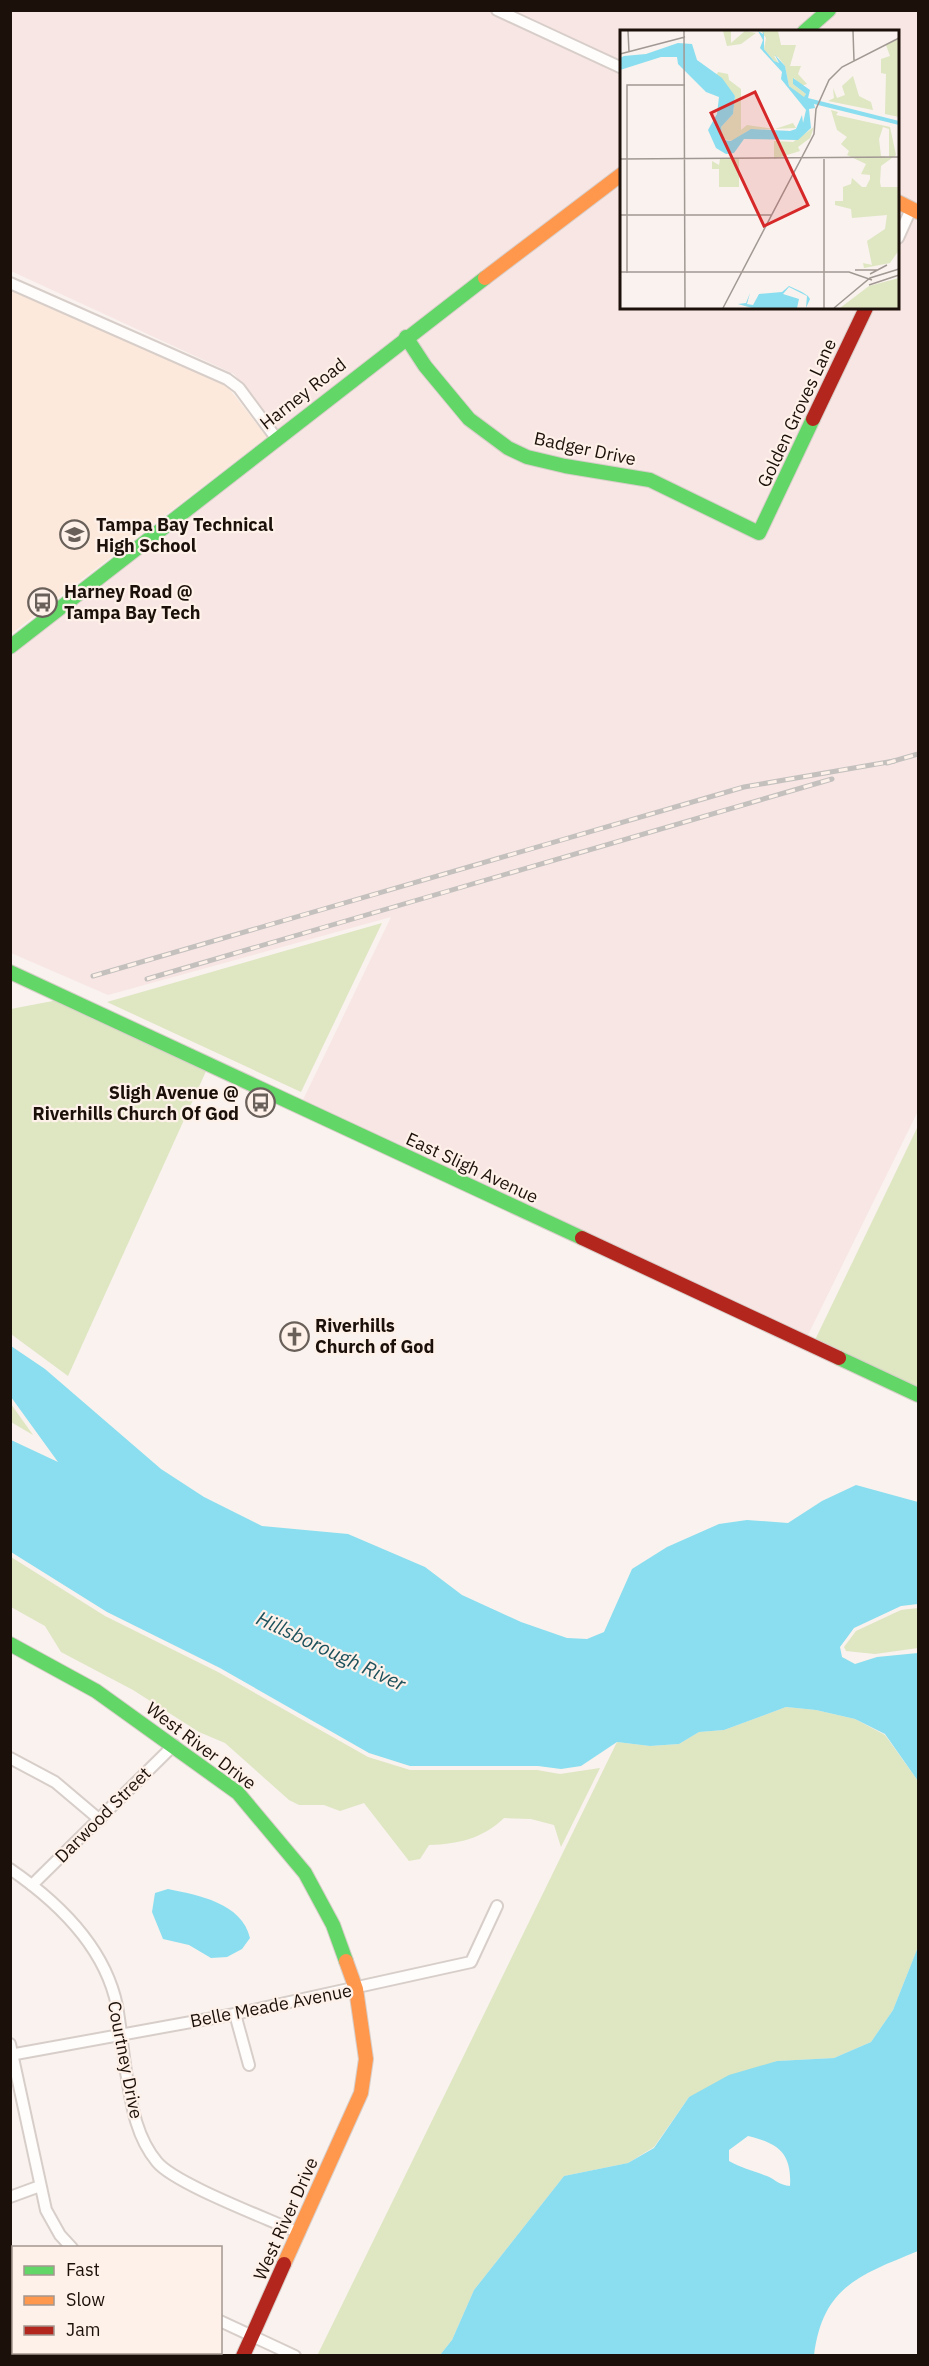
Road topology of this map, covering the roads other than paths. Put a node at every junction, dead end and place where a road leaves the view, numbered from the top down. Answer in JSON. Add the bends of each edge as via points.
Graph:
{"nodes":[{"id":1,"x":497,"y":10,"type":"edge"},
{"id":2,"x":829,"y":10,"type":"edge"},
{"id":3,"x":806,"y":30,"type":"edge"},
{"id":4,"x":620,"y":68,"type":"edge"},
{"id":5,"x":620,"y":175,"type":"edge"},
{"id":6,"x":899,"y":203,"type":"edge"},
{"id":7,"x":915,"y":211,"type":"edge"},
{"id":8,"x":899,"y":235,"type":"edge"},
{"id":9,"x":10,"y":283,"type":"edge"},
{"id":10,"x":866,"y":309,"type":"edge"},
{"id":11,"x":406,"y":337,"type":"junction"},
{"id":12,"x":276,"y":438,"type":"junction"},
{"id":13,"x":759,"y":533,"type":"joint"},
{"id":14,"x":10,"y":647,"type":"edge"},
{"id":15,"x":10,"y":972,"type":"edge"},
{"id":16,"x":918,"y":1395,"type":"edge"},
{"id":17,"x":10,"y":1644,"type":"edge"},
{"id":18,"x":174,"y":1745,"type":"junction"},
{"id":19,"x":10,"y":1758,"type":"edge"},
{"id":20,"x":100,"y":1820,"type":"junction"},
{"id":21,"x":10,"y":1869,"type":"edge"},
{"id":22,"x":32,"y":1885,"type":"junction"},
{"id":23,"x":497,"y":1906,"type":"dead end"},
{"id":24,"x":356,"y":1989,"type":"junction"},
{"id":25,"x":235,"y":2014,"type":"junction"},
{"id":26,"x":119,"y":2034,"type":"junction"},
{"id":27,"x":12,"y":2051,"type":"edge"},
{"id":28,"x":249,"y":2066,"type":"dead end"},
{"id":29,"x":40,"y":2186,"type":"junction"},
{"id":30,"x":10,"y":2197,"type":"edge"},
{"id":31,"x":299,"y":2233,"type":"junction"},
{"id":32,"x":71,"y":2246,"type":"edge"},
{"id":33,"x":222,"y":2321,"type":"edge"},
{"id":34,"x":253,"y":2335,"type":"junction"},
{"id":35,"x":243,"y":2355,"type":"edge"},
{"id":36,"x":295,"y":2355,"type":"edge"}],
"edges":[{"from":1,"to":4,"type":"street"},
{"from":2,"to":3,"type":"street"},
{"from":5,"to":11,"type":"street","name":"Harney Road"},
{"from":6,"to":7,"type":"street"},
{"from":7,"to":8,"type":"street"},
{"from":9,"to":12,"type":"street","via":[[226,380],[239,388]]},
{"from":10,"to":13,"type":"street","name":"Golden Groves Lane"},
{"from":11,"to":12,"type":"street","name":"Harney Road"},
{"from":11,"to":13,"type":"street","name":"Badger Drive","via":[[470,419],[508,448],[565,466],[650,480]]},
{"from":12,"to":14,"type":"street","name":"Harney Road"},
{"from":15,"to":16,"type":"street","name":"East Sligh Avenue"},
{"from":17,"to":18,"type":"street","name":"West River Drive","via":[[96,1691]]},
{"from":18,"to":20,"type":"street","name":"Darwood Street"},
{"from":18,"to":24,"type":"street","name":"West River Drive","via":[[238,1793],[305,1873],[333,1924]]},
{"from":19,"to":20,"type":"street","via":[[55,1782]]},
{"from":20,"to":22,"type":"street","name":"Darwood Street"},
{"from":21,"to":22,"type":"street","name":"Courtney Drive"},
{"from":22,"to":26,"type":"street","name":"Courtney Drive","via":[[76,1926],[100,1957],[117,2005]]},
{"from":23,"to":24,"type":"street","name":"Belle Meade Avenue","via":[[471,1962]]},
{"from":24,"to":25,"type":"street","name":"Belle Meade Avenue"},
{"from":24,"to":31,"type":"street","name":"West River Drive","via":[[366,2059],[361,2092]]},
{"from":25,"to":26,"type":"street","name":"Belle Meade Avenue"},
{"from":25,"to":28,"type":"street"},
{"from":26,"to":27,"type":"street","name":"Belle Meade Avenue"},
{"from":26,"to":31,"type":"street","name":"Courtney Drive","via":[[133,2115],[142,2140],[158,2164],[182,2180]]},
{"from":27,"to":29,"type":"street"},
{"from":29,"to":30,"type":"street"},
{"from":29,"to":32,"type":"street","via":[[46,2210]]},
{"from":31,"to":34,"type":"street","name":"West River Drive"},
{"from":33,"to":34,"type":"street"},
{"from":34,"to":35,"type":"street","name":"West River Drive"},
{"from":34,"to":36,"type":"street"}]}
